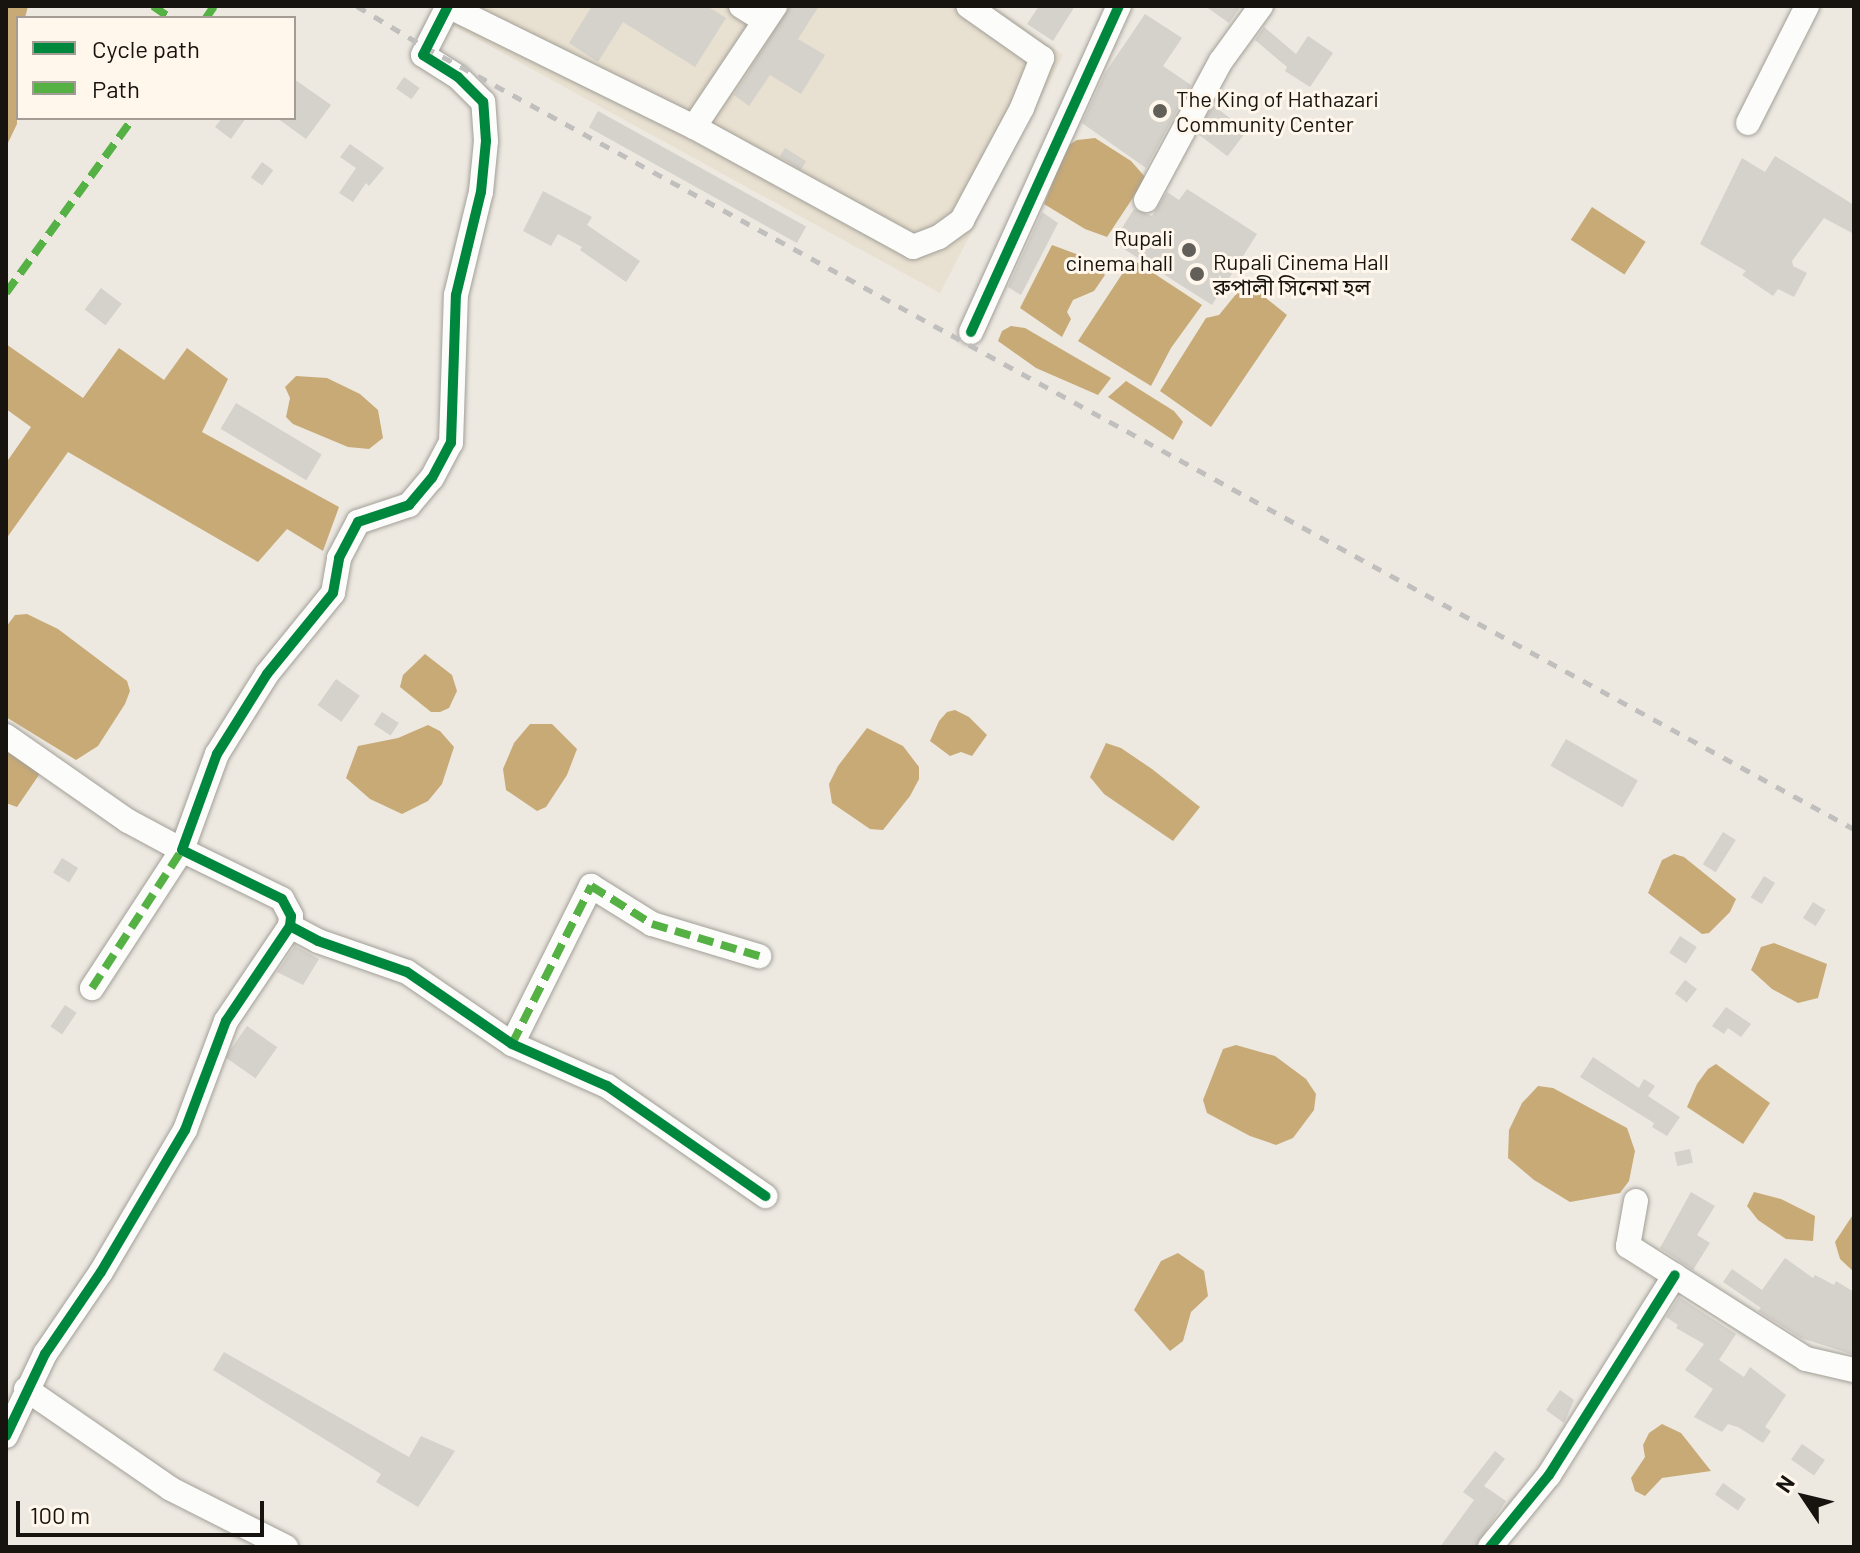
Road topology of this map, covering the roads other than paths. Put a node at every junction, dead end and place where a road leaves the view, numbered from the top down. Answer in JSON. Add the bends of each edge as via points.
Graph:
{"nodes":[{"id":1,"x":448,"y":6,"type":"edge"},
{"id":2,"x":741,"y":6,"type":"edge"},
{"id":3,"x":1119,"y":6,"type":"edge"},
{"id":4,"x":1261,"y":6,"type":"edge"},
{"id":5,"x":1807,"y":6,"type":"edge"},
{"id":6,"x":979,"y":9,"type":"edge"},
{"id":7,"x":770,"y":13,"type":"edge"},
{"id":8,"x":1748,"y":123,"type":"dead end"},
{"id":9,"x":694,"y":127,"type":"junction"},
{"id":10,"x":1146,"y":200,"type":"dead end"},
{"id":11,"x":971,"y":332,"type":"dead end"},
{"id":12,"x":6,"y":736,"type":"edge"},
{"id":13,"x":182,"y":850,"type":"junction"},
{"id":14,"x":290,"y":926,"type":"junction"},
{"id":15,"x":759,"y":956,"type":"dead end"},
{"id":16,"x":92,"y":988,"type":"dead end"},
{"id":17,"x":512,"y":1044,"type":"junction"},
{"id":18,"x":765,"y":1196,"type":"dead end"},
{"id":19,"x":1636,"y":1201,"type":"dead end"},
{"id":20,"x":1675,"y":1275,"type":"junction"},
{"id":21,"x":1854,"y":1370,"type":"edge"},
{"id":22,"x":26,"y":1389,"type":"junction"},
{"id":23,"x":6,"y":1436,"type":"edge"},
{"id":24,"x":286,"y":1547,"type":"edge"},
{"id":25,"x":1490,"y":1547,"type":"edge"}],
"edges":[{"from":1,"to":9,"type":"street"},
{"from":1,"to":13,"type":"street","via":[[423,55],[458,77],[483,102],[486,141],[481,192],[456,295],[451,443],[409,505],[358,522],[339,558],[333,593],[267,674],[217,754]]},
{"from":2,"to":7,"type":"street"},
{"from":3,"to":11,"type":"street"},
{"from":4,"to":10,"type":"street","via":[[1221,61]]},
{"from":5,"to":8,"type":"street"},
{"from":6,"to":9,"type":"street","via":[[1042,58],[1022,108],[962,220],[939,237],[913,247]]},
{"from":7,"to":9,"type":"street"},
{"from":12,"to":13,"type":"street","via":[[128,821]]},
{"from":13,"to":14,"type":"street","via":[[282,899]]},
{"from":13,"to":16,"type":"street"},
{"from":14,"to":17,"type":"street","via":[[407,972]]},
{"from":14,"to":22,"type":"street","via":[[226,1021],[185,1130],[159,1177]]},
{"from":15,"to":17,"type":"street","via":[[652,924],[591,886]]},
{"from":17,"to":18,"type":"street","via":[[607,1086]]},
{"from":19,"to":20,"type":"street","via":[[1628,1246]]},
{"from":20,"to":21,"type":"street","via":[[1806,1359]]},
{"from":20,"to":25,"type":"street","via":[[1549,1475]]},
{"from":22,"to":23,"type":"street"},
{"from":22,"to":24,"type":"street","via":[[171,1489]]}]}
